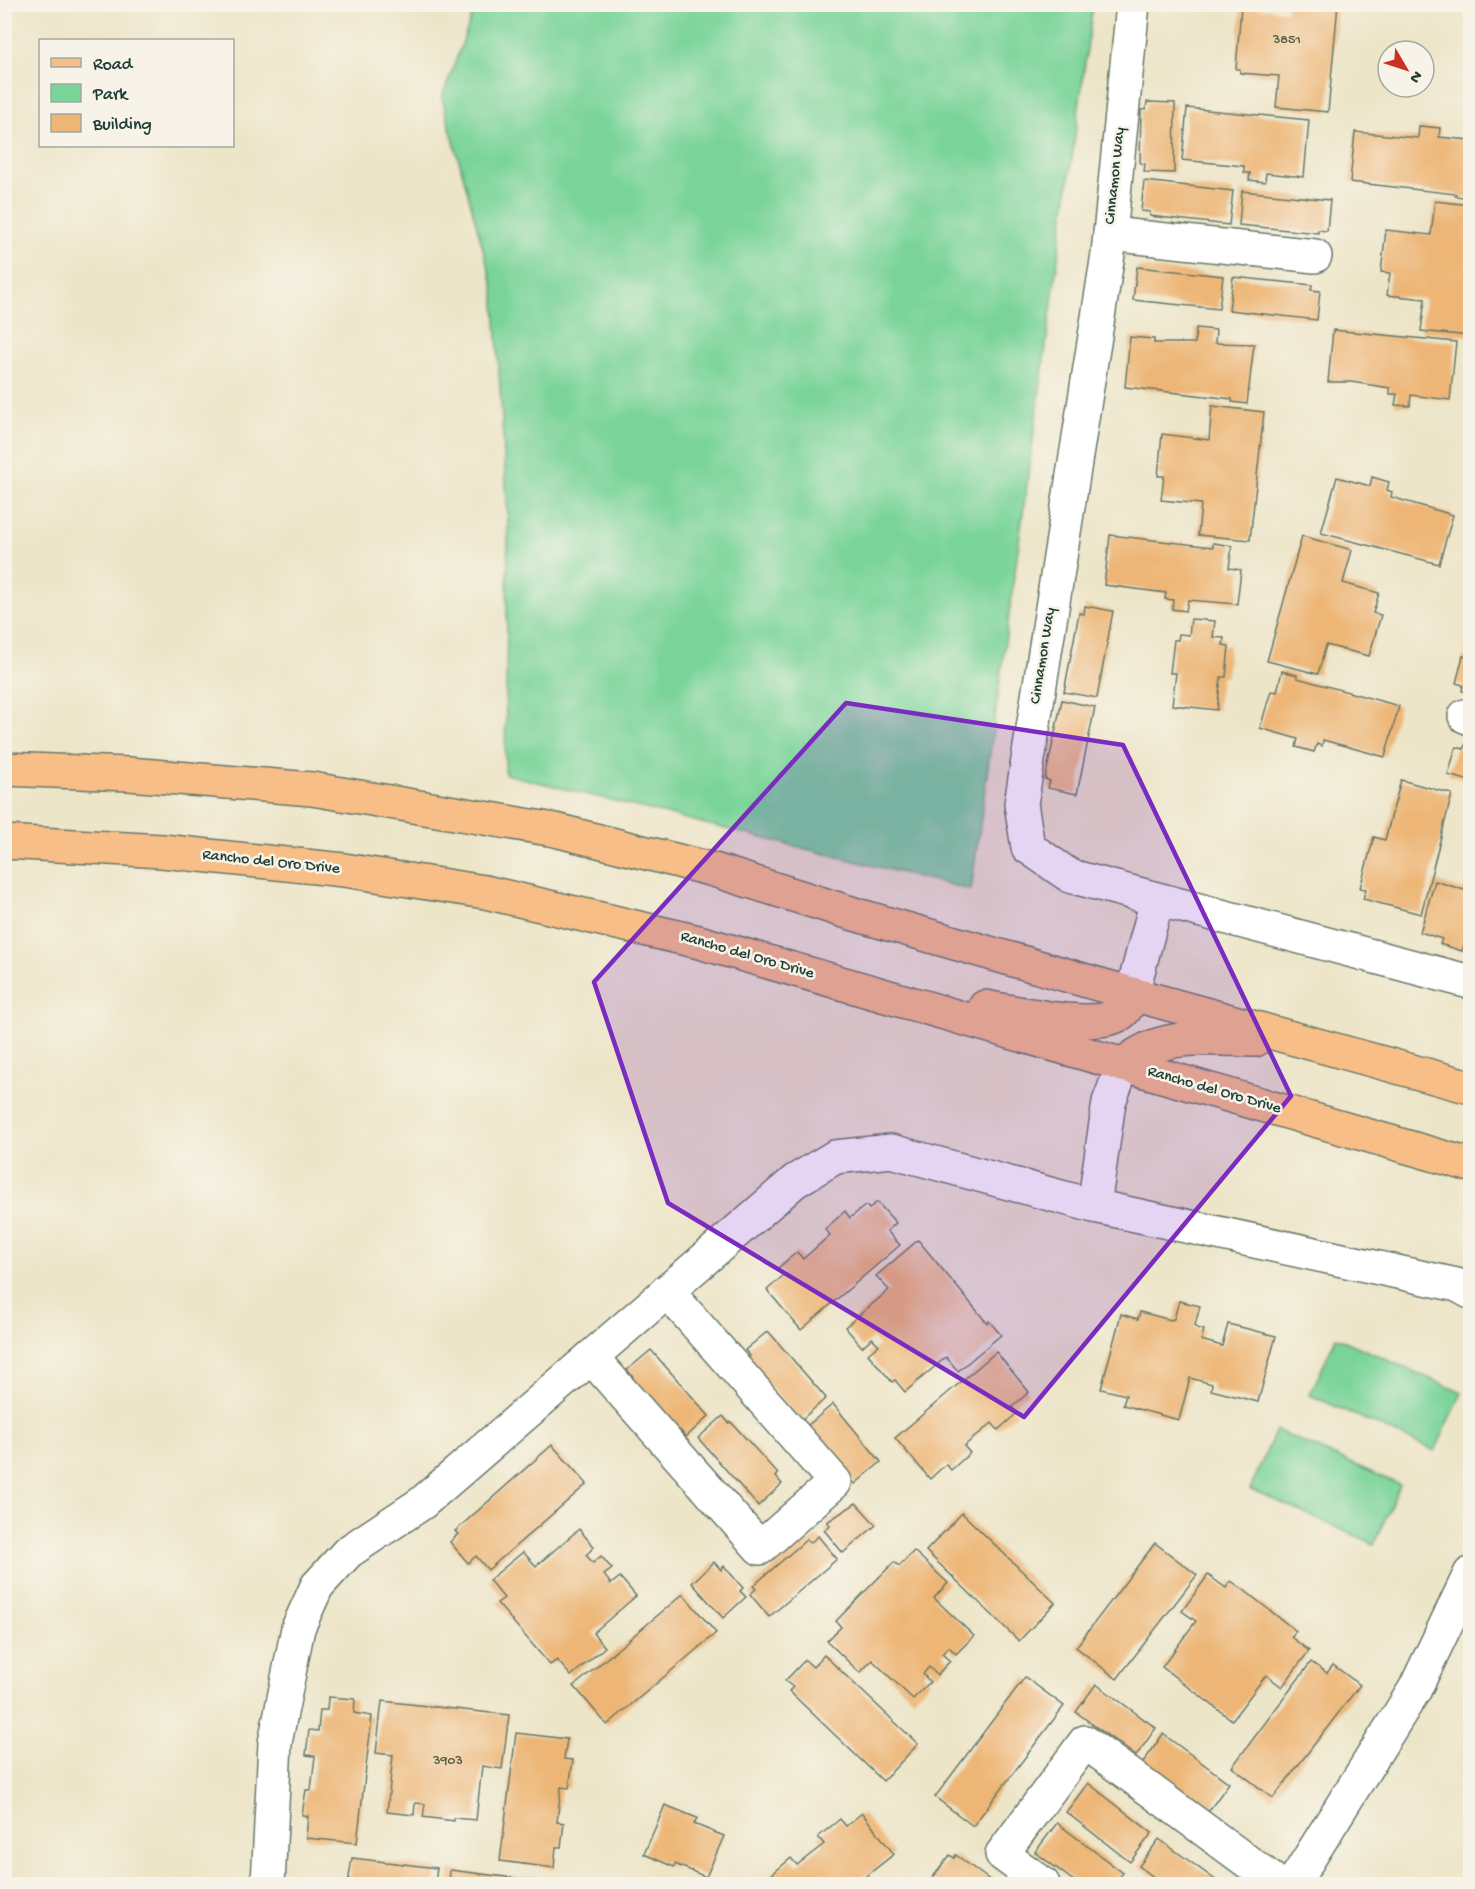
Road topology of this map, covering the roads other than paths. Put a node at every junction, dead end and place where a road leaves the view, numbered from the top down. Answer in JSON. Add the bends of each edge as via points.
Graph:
{"nodes":[{"id":1,"x":1132,"y":4,"type":"edge"},
{"id":2,"x":1110,"y":234,"type":"junction"},
{"id":3,"x":1315,"y":256,"type":"dead end"},
{"id":4,"x":4,"y":769,"type":"edge"},
{"id":5,"x":4,"y":842,"type":"edge"},
{"id":6,"x":1157,"y":900,"type":"junction"},
{"id":7,"x":1470,"y":982,"type":"edge"},
{"id":8,"x":867,"y":991,"type":"junction"},
{"id":9,"x":1132,"y":994,"type":"junction"},
{"id":10,"x":1299,"y":1040,"type":"junction"},
{"id":11,"x":1123,"y":1065,"type":"junction"},
{"id":12,"x":1470,"y":1087,"type":"edge"},
{"id":13,"x":1470,"y":1165,"type":"edge"},
{"id":14,"x":1094,"y":1206,"type":"junction"},
{"id":15,"x":667,"y":1291,"type":"junction"},
{"id":16,"x":1470,"y":1292,"type":"edge"},
{"id":17,"x":591,"y":1357,"type":"junction"},
{"id":18,"x":1470,"y":1574,"type":"edge"},
{"id":19,"x":268,"y":1884,"type":"edge"},
{"id":20,"x":1043,"y":1884,"type":"edge"},
{"id":21,"x":1278,"y":1884,"type":"edge"},
{"id":22,"x":1293,"y":1884,"type":"edge"}],
"edges":[{"from":1,"to":2,"type":"street","name":"Cinnamon Way"},
{"from":2,"to":3,"type":"street"},
{"from":2,"to":6,"type":"street","name":"Cinnamon Way","via":[[1021,804],[1028,847],[1070,876]]},
{"from":4,"to":9,"type":"main road","via":[[129,774],[312,789],[555,830],[714,870]]},
{"from":5,"to":8,"type":"main road","name":"Rancho del Oro Drive","via":[[345,870],[485,892],[699,942]]},
{"from":6,"to":7,"type":"street","name":"Cinnamon Way"},
{"from":6,"to":9,"type":"street"},
{"from":8,"to":9,"type":"main road","via":[[1102,1021],[1121,1014]]},
{"from":8,"to":11,"type":"main road","name":"Rancho del Oro Drive"},
{"from":9,"to":10,"type":"main road"},
{"from":10,"to":11,"type":"main road","via":[[1173,1039],[1139,1051]]},
{"from":10,"to":12,"type":"main road"},
{"from":11,"to":13,"type":"main road","name":"Rancho del Oro Drive"},
{"from":11,"to":14,"type":"street","via":[[1109,1102]]},
{"from":14,"to":15,"type":"street","via":[[891,1151],[835,1157],[795,1181]]},
{"from":14,"to":16,"type":"street","via":[[1457,1285]]},
{"from":15,"to":17,"type":"street"},
{"from":15,"to":17,"type":"street","via":[[835,1482],[760,1548]]},
{"from":17,"to":19,"type":"street","via":[[422,1503],[348,1552],[317,1586],[298,1628],[275,1743]]},
{"from":18,"to":22,"type":"street","via":[[1415,1689]]},
{"from":20,"to":21,"type":"street","via":[[1002,1854],[1085,1742]]}]}
